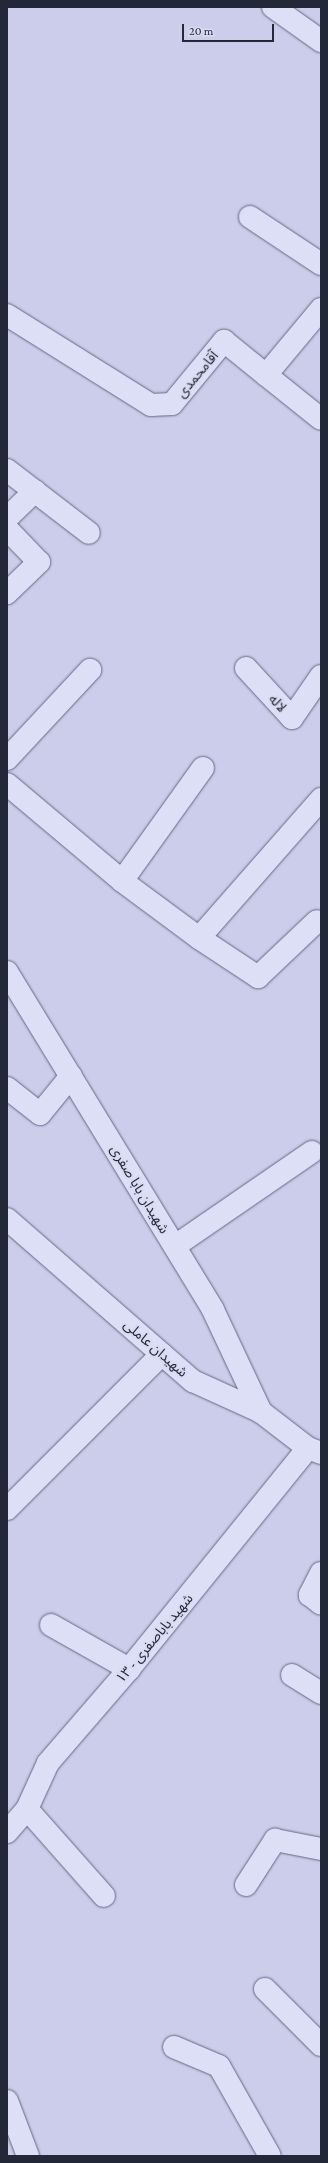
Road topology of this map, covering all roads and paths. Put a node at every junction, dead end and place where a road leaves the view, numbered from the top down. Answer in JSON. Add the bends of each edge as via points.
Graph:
{"nodes":[{"id":1,"x":273,"y":7,"type":"edge"},
{"id":2,"x":321,"y":41,"type":"edge"},
{"id":3,"x":250,"y":217,"type":"dead end"},
{"id":4,"x":321,"y":264,"type":"edge"},
{"id":5,"x":321,"y":309,"type":"edge"},
{"id":6,"x":7,"y":314,"type":"edge"},
{"id":7,"x":266,"y":374,"type":"junction"},
{"id":8,"x":321,"y":419,"type":"edge"},
{"id":9,"x":7,"y":470,"type":"edge"},
{"id":10,"x":35,"y":491,"type":"junction"},
{"id":11,"x":7,"y":518,"type":"edge"},
{"id":12,"x":7,"y":528,"type":"edge"},
{"id":13,"x":89,"y":533,"type":"dead end"},
{"id":14,"x":7,"y":593,"type":"edge"},
{"id":15,"x":246,"y":668,"type":"dead end"},
{"id":16,"x":90,"y":670,"type":"dead end"},
{"id":17,"x":321,"y":676,"type":"edge"},
{"id":18,"x":7,"y":759,"type":"edge"},
{"id":19,"x":203,"y":768,"type":"dead end"},
{"id":20,"x":7,"y":784,"type":"edge"},
{"id":21,"x":321,"y":799,"type":"edge"},
{"id":22,"x":122,"y":881,"type":"junction"},
{"id":23,"x":317,"y":921,"type":"dead end"},
{"id":24,"x":199,"y":938,"type":"junction"},
{"id":25,"x":7,"y":972,"type":"edge"},
{"id":26,"x":71,"y":1076,"type":"junction"},
{"id":27,"x":7,"y":1088,"type":"edge"},
{"id":28,"x":312,"y":1152,"type":"dead end"},
{"id":29,"x":7,"y":1219,"type":"edge"},
{"id":30,"x":175,"y":1246,"type":"junction"},
{"id":31,"x":162,"y":1354,"type":"junction"},
{"id":32,"x":261,"y":1412,"type":"junction"},
{"id":33,"x":314,"y":1451,"type":"edge"},
{"id":34,"x":7,"y":1509,"type":"edge"},
{"id":35,"x":321,"y":1573,"type":"edge"},
{"id":36,"x":321,"y":1604,"type":"edge"},
{"id":37,"x":51,"y":1625,"type":"dead end"},
{"id":38,"x":129,"y":1669,"type":"junction"},
{"id":39,"x":292,"y":1675,"type":"dead end"},
{"id":40,"x":321,"y":1693,"type":"edge"},
{"id":41,"x":26,"y":1809,"type":"junction"},
{"id":42,"x":7,"y":1832,"type":"edge"},
{"id":43,"x":321,"y":1849,"type":"edge"},
{"id":44,"x":246,"y":1885,"type":"dead end"},
{"id":45,"x":104,"y":1896,"type":"dead end"},
{"id":46,"x":265,"y":1989,"type":"dead end"},
{"id":47,"x":321,"y":2045,"type":"edge"},
{"id":48,"x":174,"y":2047,"type":"dead end"},
{"id":49,"x":7,"y":2101,"type":"edge"},
{"id":50,"x":28,"y":2156,"type":"edge"},
{"id":51,"x":270,"y":2156,"type":"edge"}],
"edges":[{"from":1,"to":2,"type":"street"},
{"from":3,"to":4,"type":"street"},
{"from":5,"to":7,"type":"street"},
{"from":6,"to":7,"type":"street","name":"آقامحمدی","via":[[151,405],[172,404],[224,341]]},
{"from":7,"to":8,"type":"street"},
{"from":9,"to":10,"type":"street"},
{"from":10,"to":11,"type":"street"},
{"from":10,"to":13,"type":"street"},
{"from":12,"to":14,"type":"street","via":[[39,562]]},
{"from":15,"to":17,"type":"street","name":"لاله","via":[[292,718]]},
{"from":16,"to":18,"type":"street"},
{"from":19,"to":22,"type":"street"},
{"from":20,"to":22,"type":"street"},
{"from":21,"to":24,"type":"street"},
{"from":22,"to":24,"type":"street"},
{"from":23,"to":24,"type":"street","via":[[258,977]]},
{"from":25,"to":26,"type":"street","name":"شهیدان بابا صفری"},
{"from":26,"to":27,"type":"street","via":[[40,1114]]},
{"from":26,"to":30,"type":"street","name":"شهیدان بابا صفری"},
{"from":28,"to":30,"type":"street"},
{"from":29,"to":31,"type":"street","name":"شهیدان عاملی"},
{"from":30,"to":32,"type":"street","name":"شهیدان بابا صفری","via":[[213,1310]]},
{"from":31,"to":32,"type":"street","name":"شهیدان عاملی","via":[[193,1381]]},
{"from":31,"to":34,"type":"street"},
{"from":32,"to":33,"type":"street","name":"شهیدان عاملی"},
{"from":33,"to":38,"type":"street","name":"شهید باباصفری - ۱۳"},
{"from":35,"to":36,"type":"street","via":[[310,1595]]},
{"from":37,"to":38,"type":"street"},
{"from":38,"to":41,"type":"street","name":"شهید باباصفری - ۱۳","via":[[48,1763]]},
{"from":39,"to":40,"type":"street"},
{"from":41,"to":42,"type":"street","name":"شهید باباصفری - ۱۳"},
{"from":41,"to":45,"type":"street"},
{"from":43,"to":44,"type":"street","via":[[275,1840]]},
{"from":46,"to":47,"type":"street"},
{"from":48,"to":51,"type":"street","via":[[219,2066]]},
{"from":49,"to":50,"type":"street"}]}
